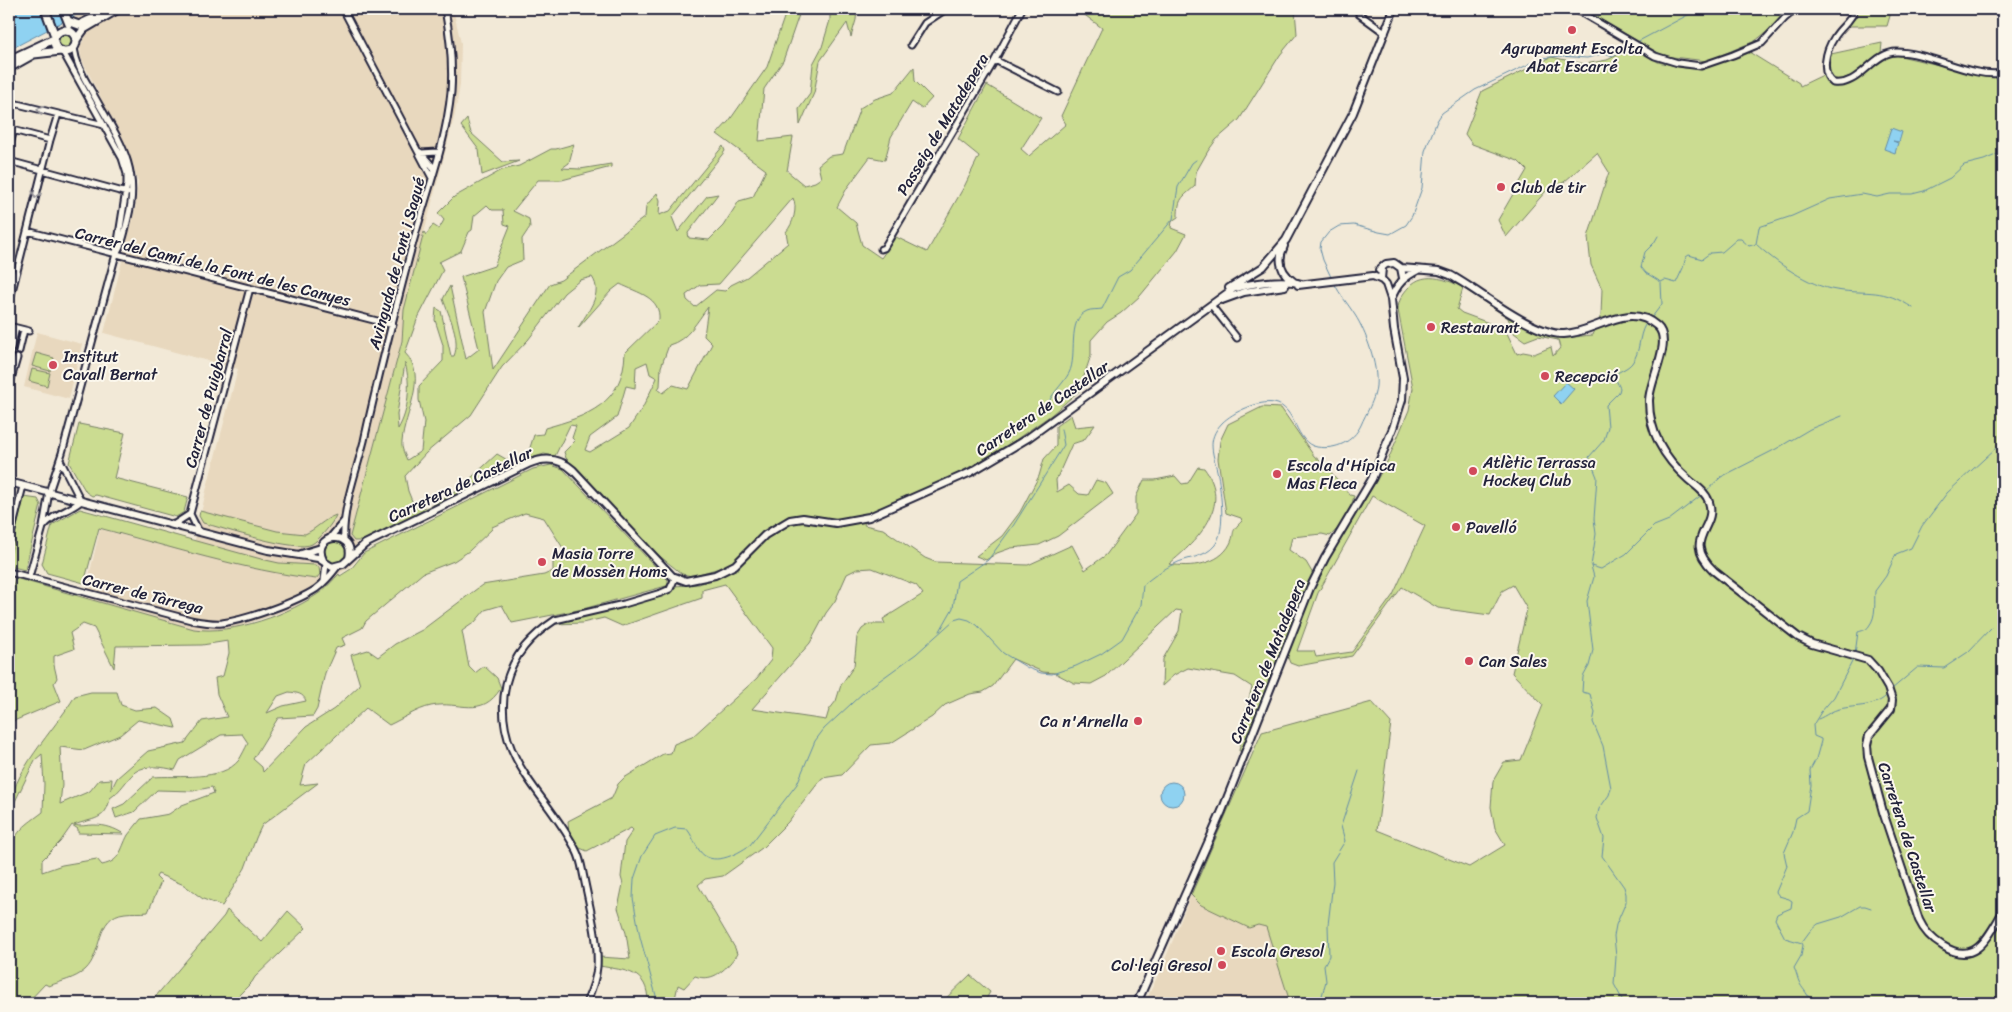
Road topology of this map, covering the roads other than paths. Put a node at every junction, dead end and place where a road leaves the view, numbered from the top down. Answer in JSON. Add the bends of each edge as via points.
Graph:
{"nodes":[{"id":1,"x":45,"y":9,"type":"edge"},
{"id":2,"x":63,"y":9,"type":"edge"},
{"id":3,"x":118,"y":9,"type":"edge"},
{"id":4,"x":343,"y":9,"type":"edge"},
{"id":5,"x":445,"y":9,"type":"edge"},
{"id":6,"x":946,"y":9,"type":"edge"},
{"id":7,"x":1022,"y":9,"type":"edge"},
{"id":8,"x":1394,"y":9,"type":"edge"},
{"id":9,"x":1575,"y":9,"type":"edge"},
{"id":10,"x":1796,"y":9,"type":"edge"},
{"id":11,"x":1855,"y":9,"type":"edge"},
{"id":12,"x":110,"y":13,"type":"junction"},
{"id":13,"x":1359,"y":14,"type":"dead end"},
{"id":14,"x":68,"y":21,"type":"junction"},
{"id":15,"x":79,"y":24,"type":"junction"},
{"id":16,"x":71,"y":32,"type":"junction"},
{"id":17,"x":1385,"y":33,"type":"junction"},
{"id":18,"x":54,"y":34,"type":"junction"},
{"id":19,"x":76,"y":40,"type":"junction"},
{"id":20,"x":911,"y":45,"type":"dead end"},
{"id":21,"x":74,"y":48,"type":"junction"},
{"id":22,"x":62,"y":52,"type":"junction"},
{"id":23,"x":34,"y":54,"type":"junction"},
{"id":24,"x":9,"y":60,"type":"edge"},
{"id":25,"x":994,"y":60,"type":"junction"},
{"id":26,"x":9,"y":68,"type":"edge"},
{"id":27,"x":9,"y":73,"type":"edge"},
{"id":28,"x":2003,"y":73,"type":"edge"},
{"id":29,"x":1058,"y":92,"type":"dead end"},
{"id":30,"x":9,"y":102,"type":"edge"},
{"id":31,"x":58,"y":114,"type":"junction"},
{"id":32,"x":104,"y":126,"type":"junction"},
{"id":33,"x":11,"y":129,"type":"edge"},
{"id":34,"x":50,"y":140,"type":"junction"},
{"id":35,"x":9,"y":147,"type":"edge"},
{"id":36,"x":419,"y":152,"type":"junction"},
{"id":37,"x":438,"y":152,"type":"junction"},
{"id":38,"x":9,"y":161,"type":"edge"},
{"id":39,"x":434,"y":168,"type":"junction"},
{"id":40,"x":43,"y":170,"type":"junction"},
{"id":41,"x":432,"y":178,"type":"junction"},
{"id":42,"x":127,"y":193,"type":"junction"},
{"id":43,"x":28,"y":231,"type":"junction"},
{"id":44,"x":1286,"y":240,"type":"junction"},
{"id":45,"x":881,"y":249,"type":"dead end"},
{"id":46,"x":116,"y":254,"type":"junction"},
{"id":47,"x":1382,"y":268,"type":"junction"},
{"id":48,"x":1401,"y":268,"type":"junction"},
{"id":49,"x":1419,"y":270,"type":"junction"},
{"id":50,"x":1258,"y":271,"type":"junction"},
{"id":51,"x":9,"y":276,"type":"edge"},
{"id":52,"x":1369,"y":277,"type":"junction"},
{"id":53,"x":15,"y":278,"type":"junction"},
{"id":54,"x":1401,"y":281,"type":"junction"},
{"id":55,"x":1294,"y":282,"type":"junction"},
{"id":56,"x":1384,"y":282,"type":"junction"},
{"id":57,"x":1254,"y":284,"type":"junction"},
{"id":58,"x":1302,"y":284,"type":"junction"},
{"id":59,"x":1280,"y":286,"type":"junction"},
{"id":60,"x":250,"y":288,"type":"junction"},
{"id":61,"x":1223,"y":295,"type":"junction"},
{"id":62,"x":1391,"y":299,"type":"junction"},
{"id":63,"x":9,"y":303,"type":"edge"},
{"id":64,"x":1213,"y":304,"type":"junction"},
{"id":65,"x":392,"y":325,"type":"junction"},
{"id":66,"x":9,"y":326,"type":"edge"},
{"id":67,"x":16,"y":328,"type":"junction"},
{"id":68,"x":1237,"y":338,"type":"dead end"},
{"id":69,"x":19,"y":351,"type":"dead end"},
{"id":70,"x":9,"y":356,"type":"edge"},
{"id":71,"x":17,"y":358,"type":"dead end"},
{"id":72,"x":9,"y":379,"type":"edge"},
{"id":73,"x":60,"y":460,"type":"junction"},
{"id":74,"x":55,"y":475,"type":"junction"},
{"id":75,"x":69,"y":477,"type":"junction"},
{"id":76,"x":9,"y":482,"type":"edge"},
{"id":77,"x":23,"y":486,"type":"junction"},
{"id":78,"x":49,"y":492,"type":"junction"},
{"id":79,"x":81,"y":501,"type":"junction"},
{"id":80,"x":47,"y":507,"type":"junction"},
{"id":81,"x":190,"y":514,"type":"junction"},
{"id":82,"x":55,"y":515,"type":"junction"},
{"id":83,"x":344,"y":521,"type":"junction"},
{"id":84,"x":173,"y":525,"type":"junction"},
{"id":85,"x":43,"y":527,"type":"junction"},
{"id":86,"x":199,"y":532,"type":"junction"},
{"id":87,"x":329,"y":539,"type":"junction"},
{"id":88,"x":9,"y":542,"type":"edge"},
{"id":89,"x":345,"y":542,"type":"junction"},
{"id":90,"x":365,"y":544,"type":"junction"},
{"id":91,"x":321,"y":548,"type":"junction"},
{"id":92,"x":300,"y":555,"type":"junction"},
{"id":93,"x":348,"y":559,"type":"junction"},
{"id":94,"x":325,"y":562,"type":"junction"},
{"id":95,"x":337,"y":567,"type":"junction"},
{"id":96,"x":9,"y":572,"type":"edge"},
{"id":97,"x":29,"y":578,"type":"junction"},
{"id":98,"x":676,"y":578,"type":"junction"},
{"id":99,"x":324,"y":581,"type":"junction"},
{"id":100,"x":2003,"y":912,"type":"edge"},
{"id":101,"x":586,"y":1003,"type":"edge"},
{"id":102,"x":1138,"y":1003,"type":"edge"}],
"edges":[{"from":1,"to":18,"type":"main road"},
{"from":2,"to":14,"type":"main road"},
{"from":3,"to":12,"type":"main road"},
{"from":4,"to":36,"type":"street"},
{"from":5,"to":37,"type":"street","name":"Avinguda de Font i Sagué","via":[[451,49],[451,91]]},
{"from":6,"to":20,"type":"street","via":[[926,24]]},
{"from":7,"to":25,"type":"street","name":"Passeig de Matadepera"},
{"from":8,"to":17,"type":"street"},
{"from":9,"to":10,"type":"street","via":[[1636,46],[1665,60],[1692,66],[1706,65],[1762,43]]},
{"from":11,"to":28,"type":"street","via":[[1830,44],[1826,71],[1833,83],[1847,82],[1881,57],[1896,52],[1987,73]]},
{"from":12,"to":15,"type":"main road"},
{"from":12,"to":19,"type":"main road","via":[[84,29]]},
{"from":13,"to":17,"type":"street"},
{"from":14,"to":15,"type":"main road"},
{"from":14,"to":16,"type":"main road"},
{"from":15,"to":16,"type":"main road"},
{"from":16,"to":18,"type":"main road","via":[[61,30]]},
{"from":16,"to":19,"type":"main road"},
{"from":17,"to":44,"type":"street","via":[[1349,121]]},
{"from":18,"to":22,"type":"main road","via":[[56,47]]},
{"from":18,"to":24,"type":"main road"},
{"from":19,"to":21,"type":"main road"},
{"from":21,"to":22,"type":"main road"},
{"from":21,"to":46,"type":"street","via":[[80,70],[126,156],[132,175],[130,212]]},
{"from":22,"to":23,"type":"main road"},
{"from":22,"to":32,"type":"street"},
{"from":23,"to":26,"type":"main road"},
{"from":23,"to":27,"type":"main road"},
{"from":25,"to":29,"type":"street"},
{"from":25,"to":45,"type":"street","name":"Passeig de Matadepera"},
{"from":31,"to":30,"type":"street","one_way":true},
{"from":31,"to":32,"type":"street"},
{"from":31,"to":34,"type":"street"},
{"from":32,"to":42,"type":"street","via":[[125,166]]},
{"from":33,"to":34,"type":"street"},
{"from":33,"to":35,"type":"street"},
{"from":34,"to":40,"type":"street"},
{"from":36,"to":37,"type":"street"},
{"from":36,"to":39,"type":"street"},
{"from":36,"to":41,"type":"street"},
{"from":37,"to":39,"type":"street","name":"Avinguda de Font i Sagué"},
{"from":38,"to":40,"type":"street"},
{"from":39,"to":41,"type":"street","name":"Avinguda de Font i Sagué"},
{"from":40,"to":42,"type":"street"},
{"from":40,"to":43,"type":"street","one_way":true},
{"from":41,"to":65,"type":"street","name":"Avinguda de Font i Sagué"},
{"from":42,"to":46,"type":"street"},
{"from":43,"to":46,"type":"street","name":"Carrer del Camí de la Font de les Canyes"},
{"from":43,"to":53,"type":"street"},
{"from":44,"to":50,"type":"street"},
{"from":44,"to":55,"type":"street","via":[[1281,252],[1281,265],[1286,276]]},
{"from":46,"to":60,"type":"street","name":"Carrer del Camí de la Font de les Canyes"},
{"from":46,"to":73,"type":"street"},
{"from":47,"to":48,"type":"street","via":[[1394,263]]},
{"from":47,"to":52,"type":"street"},
{"from":47,"to":56,"type":"street","via":[[1380,275]]},
{"from":48,"to":49,"type":"street","name":"Carretera de Castellar"},
{"from":48,"to":54,"type":"street"},
{"from":49,"to":54,"type":"street"},
{"from":49,"to":100,"type":"street","name":"Carretera de Castellar","via":[[1450,275],[1545,331],[1558,334],[1575,332],[1627,315],[1641,317],[1658,327],[1664,342],[1649,394],[1649,409],[1654,432],[1670,463],[1704,494],[1710,505],[1700,543],[1707,564],[1798,636],[1854,654],[1871,663],[1888,688],[1892,705],[1869,736],[1868,757],[1883,812],[1921,924],[1928,934],[1956,953],[1968,953],[1981,945]]},
{"from":50,"to":57,"type":"street"},
{"from":50,"to":61,"type":"street"},
{"from":51,"to":53,"type":"street"},
{"from":52,"to":56,"type":"street"},
{"from":52,"to":58,"type":"street"},
{"from":53,"to":63,"type":"street"},
{"from":54,"to":56,"type":"street","via":[[1394,286]]},
{"from":54,"to":62,"type":"street"},
{"from":55,"to":57,"type":"street","name":"Carretera de Castellar"},
{"from":55,"to":58,"type":"street","name":"Carretera de Castellar"},
{"from":56,"to":62,"type":"street","name":"Carretera de Matadepera"},
{"from":57,"to":59,"type":"street"},
{"from":57,"to":61,"type":"street","name":"Carretera de Castellar"},
{"from":58,"to":59,"type":"street","name":"Carretera de Castellar"},
{"from":59,"to":64,"type":"street","name":"Carretera de Castellar","via":[[1244,292]]},
{"from":60,"to":65,"type":"street","name":"Carrer del Camí de la Font de les Canyes"},
{"from":60,"to":81,"type":"street","name":"Carrer de Puigbarral"},
{"from":61,"to":64,"type":"street","name":"Carretera de Castellar"},
{"from":62,"to":102,"type":"street","name":"Carretera de Matadepera","via":[[1403,390],[1400,410],[1372,479],[1310,588],[1222,811]]},
{"from":64,"to":68,"type":"street"},
{"from":64,"to":98,"type":"street","name":"Carretera de Castellar","via":[[1028,438],[971,472],[869,517],[836,523],[803,518],[790,520],[765,535],[730,568],[697,580]]},
{"from":65,"to":83,"type":"street","name":"Avinguda de Font i Sagué"},
{"from":66,"to":67,"type":"street"},
{"from":67,"to":69,"type":"street","via":[[27,331]]},
{"from":67,"to":70,"type":"street"},
{"from":71,"to":72,"type":"street"},
{"from":73,"to":74,"type":"street"},
{"from":73,"to":75,"type":"street"},
{"from":74,"to":75,"type":"street"},
{"from":74,"to":78,"type":"street"},
{"from":75,"to":79,"type":"street"},
{"from":76,"to":77,"type":"street"},
{"from":77,"to":78,"type":"street"},
{"from":77,"to":88,"type":"street"},
{"from":78,"to":79,"type":"street"},
{"from":78,"to":80,"type":"street"},
{"from":79,"to":82,"type":"street","via":[[65,513]]},
{"from":79,"to":84,"type":"street"},
{"from":80,"to":82,"type":"street"},
{"from":80,"to":85,"type":"street"},
{"from":81,"to":84,"type":"street"},
{"from":81,"to":86,"type":"street"},
{"from":82,"to":85,"type":"street"},
{"from":83,"to":87,"type":"street","name":"Avinguda de Font i Sagué"},
{"from":83,"to":89,"type":"street","name":"Avinguda de Font i Sagué"},
{"from":84,"to":86,"type":"street"},
{"from":85,"to":97,"type":"street"},
{"from":86,"to":92,"type":"street"},
{"from":87,"to":89,"type":"street","via":[[338,538]]},
{"from":87,"to":91,"type":"street"},
{"from":89,"to":90,"type":"street","name":"Carretera de Castellar"},
{"from":89,"to":93,"type":"street","via":[[350,551]]},
{"from":90,"to":93,"type":"street","name":"Carretera de Castellar"},
{"from":90,"to":98,"type":"street","name":"Carretera de Castellar","via":[[544,459],[563,463],[573,470]]},
{"from":91,"to":92,"type":"street"},
{"from":91,"to":94,"type":"street"},
{"from":92,"to":94,"type":"street"},
{"from":93,"to":95,"type":"street"},
{"from":94,"to":95,"type":"street"},
{"from":94,"to":99,"type":"street"},
{"from":95,"to":99,"type":"street","name":"Carrer de Tàrrega"},
{"from":96,"to":97,"type":"street","name":"Carrer de Tàrrega"},
{"from":97,"to":99,"type":"street","name":"Carrer de Tàrrega","via":[[213,623],[234,620],[284,604],[312,591]]},
{"from":98,"to":101,"type":"street","via":[[674,584],[661,593],[555,620],[520,651],[505,691],[502,716],[513,756],[568,836],[580,860],[590,906],[597,965]]}]}
